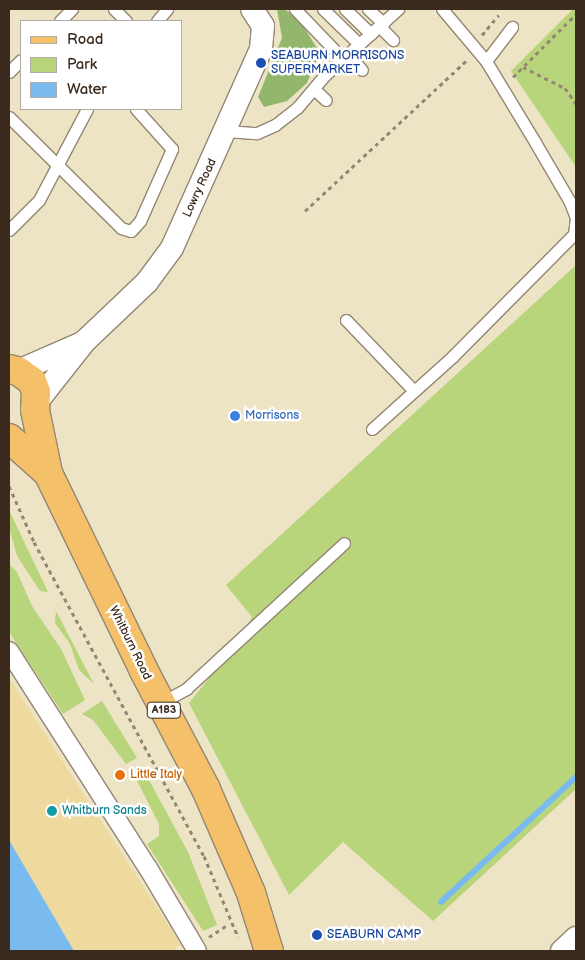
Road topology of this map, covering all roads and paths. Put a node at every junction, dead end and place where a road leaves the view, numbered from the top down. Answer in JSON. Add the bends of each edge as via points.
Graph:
{"nodes":[{"id":1,"x":72,"y":9,"type":"edge"},
{"id":2,"x":114,"y":9,"type":"edge"},
{"id":3,"x":167,"y":9,"type":"edge"},
{"id":4,"x":252,"y":9,"type":"edge"},
{"id":5,"x":295,"y":9,"type":"edge"},
{"id":6,"x":323,"y":9,"type":"edge"},
{"id":7,"x":345,"y":9,"type":"edge"},
{"id":8,"x":368,"y":9,"type":"edge"},
{"id":9,"x":442,"y":9,"type":"edge"},
{"id":10,"x":499,"y":14,"type":"dead end"},
{"id":11,"x":576,"y":14,"type":"edge"},
{"id":12,"x":384,"y":19,"type":"edge"},
{"id":13,"x":61,"y":20,"type":"edge"},
{"id":14,"x":125,"y":20,"type":"edge"},
{"id":15,"x":157,"y":20,"type":"edge"},
{"id":16,"x":512,"y":27,"type":"dead end"},
{"id":17,"x":393,"y":40,"type":"dead end"},
{"id":18,"x":359,"y":44,"type":"junction"},
{"id":19,"x":475,"y":48,"type":"junction"},
{"id":20,"x":346,"y":56,"type":"junction"},
{"id":21,"x":20,"y":61,"type":"edge"},
{"id":22,"x":486,"y":61,"type":"junction"},
{"id":23,"x":523,"y":67,"type":"junction"},
{"id":24,"x":362,"y":70,"type":"dead end"},
{"id":25,"x":9,"y":72,"type":"edge"},
{"id":26,"x":502,"y":88,"type":"junction"},
{"id":27,"x":314,"y":89,"type":"junction"},
{"id":28,"x":326,"y":100,"type":"dead end"},
{"id":29,"x":576,"y":104,"type":"edge"},
{"id":30,"x":86,"y":110,"type":"edge"},
{"id":31,"x":137,"y":110,"type":"edge"},
{"id":32,"x":9,"y":117,"type":"edge"},
{"id":33,"x":226,"y":131,"type":"junction"},
{"id":34,"x":58,"y":166,"type":"junction"},
{"id":35,"x":305,"y":211,"type":"dead end"},
{"id":36,"x":9,"y":230,"type":"edge"},
{"id":37,"x":346,"y":320,"type":"dead end"},
{"id":38,"x":85,"y":341,"type":"junction"},
{"id":39,"x":11,"y":369,"type":"edge"},
{"id":40,"x":414,"y":391,"type":"junction"},
{"id":41,"x":36,"y":406,"type":"junction"},
{"id":42,"x":9,"y":427,"type":"edge"},
{"id":43,"x":372,"y":429,"type":"dead end"},
{"id":44,"x":9,"y":438,"type":"edge"},
{"id":45,"x":48,"y":474,"type":"junction"},
{"id":46,"x":9,"y":486,"type":"edge"},
{"id":47,"x":344,"y":543,"type":"dead end"},
{"id":48,"x":9,"y":651,"type":"edge"},
{"id":49,"x":160,"y":703,"type":"junction"},
{"id":50,"x":226,"y":926,"type":"dead end"},
{"id":51,"x":208,"y":937,"type":"dead end"},
{"id":52,"x":576,"y":938,"type":"edge"},
{"id":53,"x":241,"y":944,"type":"dead end"},
{"id":54,"x":197,"y":951,"type":"edge"},
{"id":55,"x":269,"y":951,"type":"edge"},
{"id":56,"x":562,"y":951,"type":"edge"}],
"edges":[{"from":1,"to":13,"type":"lane"},
{"from":2,"to":14,"type":"lane"},
{"from":3,"to":15,"type":"lane"},
{"from":4,"to":33,"type":"street","name":"Lowry Road","via":[[263,26],[261,49]]},
{"from":5,"to":20,"type":"lane"},
{"from":6,"to":18,"type":"lane"},
{"from":7,"to":12,"type":"lane"},
{"from":8,"to":12,"type":"lane"},
{"from":9,"to":19,"type":"lane"},
{"from":10,"to":19,"type":"path"},
{"from":11,"to":23,"type":"path"},
{"from":12,"to":17,"type":"lane"},
{"from":12,"to":18,"type":"lane"},
{"from":16,"to":22,"type":"lane"},
{"from":18,"to":20,"type":"lane"},
{"from":19,"to":22,"type":"lane"},
{"from":19,"to":35,"type":"path","via":[[470,57]]},
{"from":20,"to":24,"type":"lane"},
{"from":20,"to":27,"type":"lane"},
{"from":21,"to":25,"type":"lane"},
{"from":22,"to":26,"type":"lane"},
{"from":23,"to":26,"type":"path"},
{"from":23,"to":29,"type":"path","via":[[565,88]]},
{"from":26,"to":40,"type":"lane","via":[[570,202],[576,218],[574,234]]},
{"from":27,"to":28,"type":"lane"},
{"from":27,"to":33,"type":"lane","via":[[275,125],[257,133]]},
{"from":30,"to":34,"type":"lane"},
{"from":31,"to":34,"type":"lane","via":[[172,149],[140,221],[132,231],[120,228]]},
{"from":32,"to":34,"type":"lane"},
{"from":33,"to":38,"type":"street","name":"Lowry Road","via":[[172,248],[147,282]]},
{"from":34,"to":36,"type":"lane","via":[[39,200]]},
{"from":37,"to":40,"type":"lane"},
{"from":38,"to":39,"type":"street","name":"Lowry Road"},
{"from":38,"to":41,"type":"street","name":"Lowry Road"},
{"from":39,"to":41,"type":"main road","number":"A183","via":[[32,381]]},
{"from":40,"to":43,"type":"lane"},
{"from":41,"to":42,"type":"main road","via":[[23,423]]},
{"from":41,"to":45,"type":"main road","number":"A183"},
{"from":44,"to":45,"type":"main road","number":"A183"},
{"from":45,"to":49,"type":"main road","name":"Whitburn Road","number":"A183"},
{"from":46,"to":53,"type":"path","via":[[34,542],[204,856]]},
{"from":47,"to":49,"type":"lane","via":[[186,689]]},
{"from":48,"to":54,"type":"street","via":[[148,868]]},
{"from":49,"to":55,"type":"main road","name":"Whitburn Road","number":"A183","via":[[205,787],[251,893]]},
{"from":50,"to":51,"type":"path"},
{"from":52,"to":56,"type":"street"}]}
